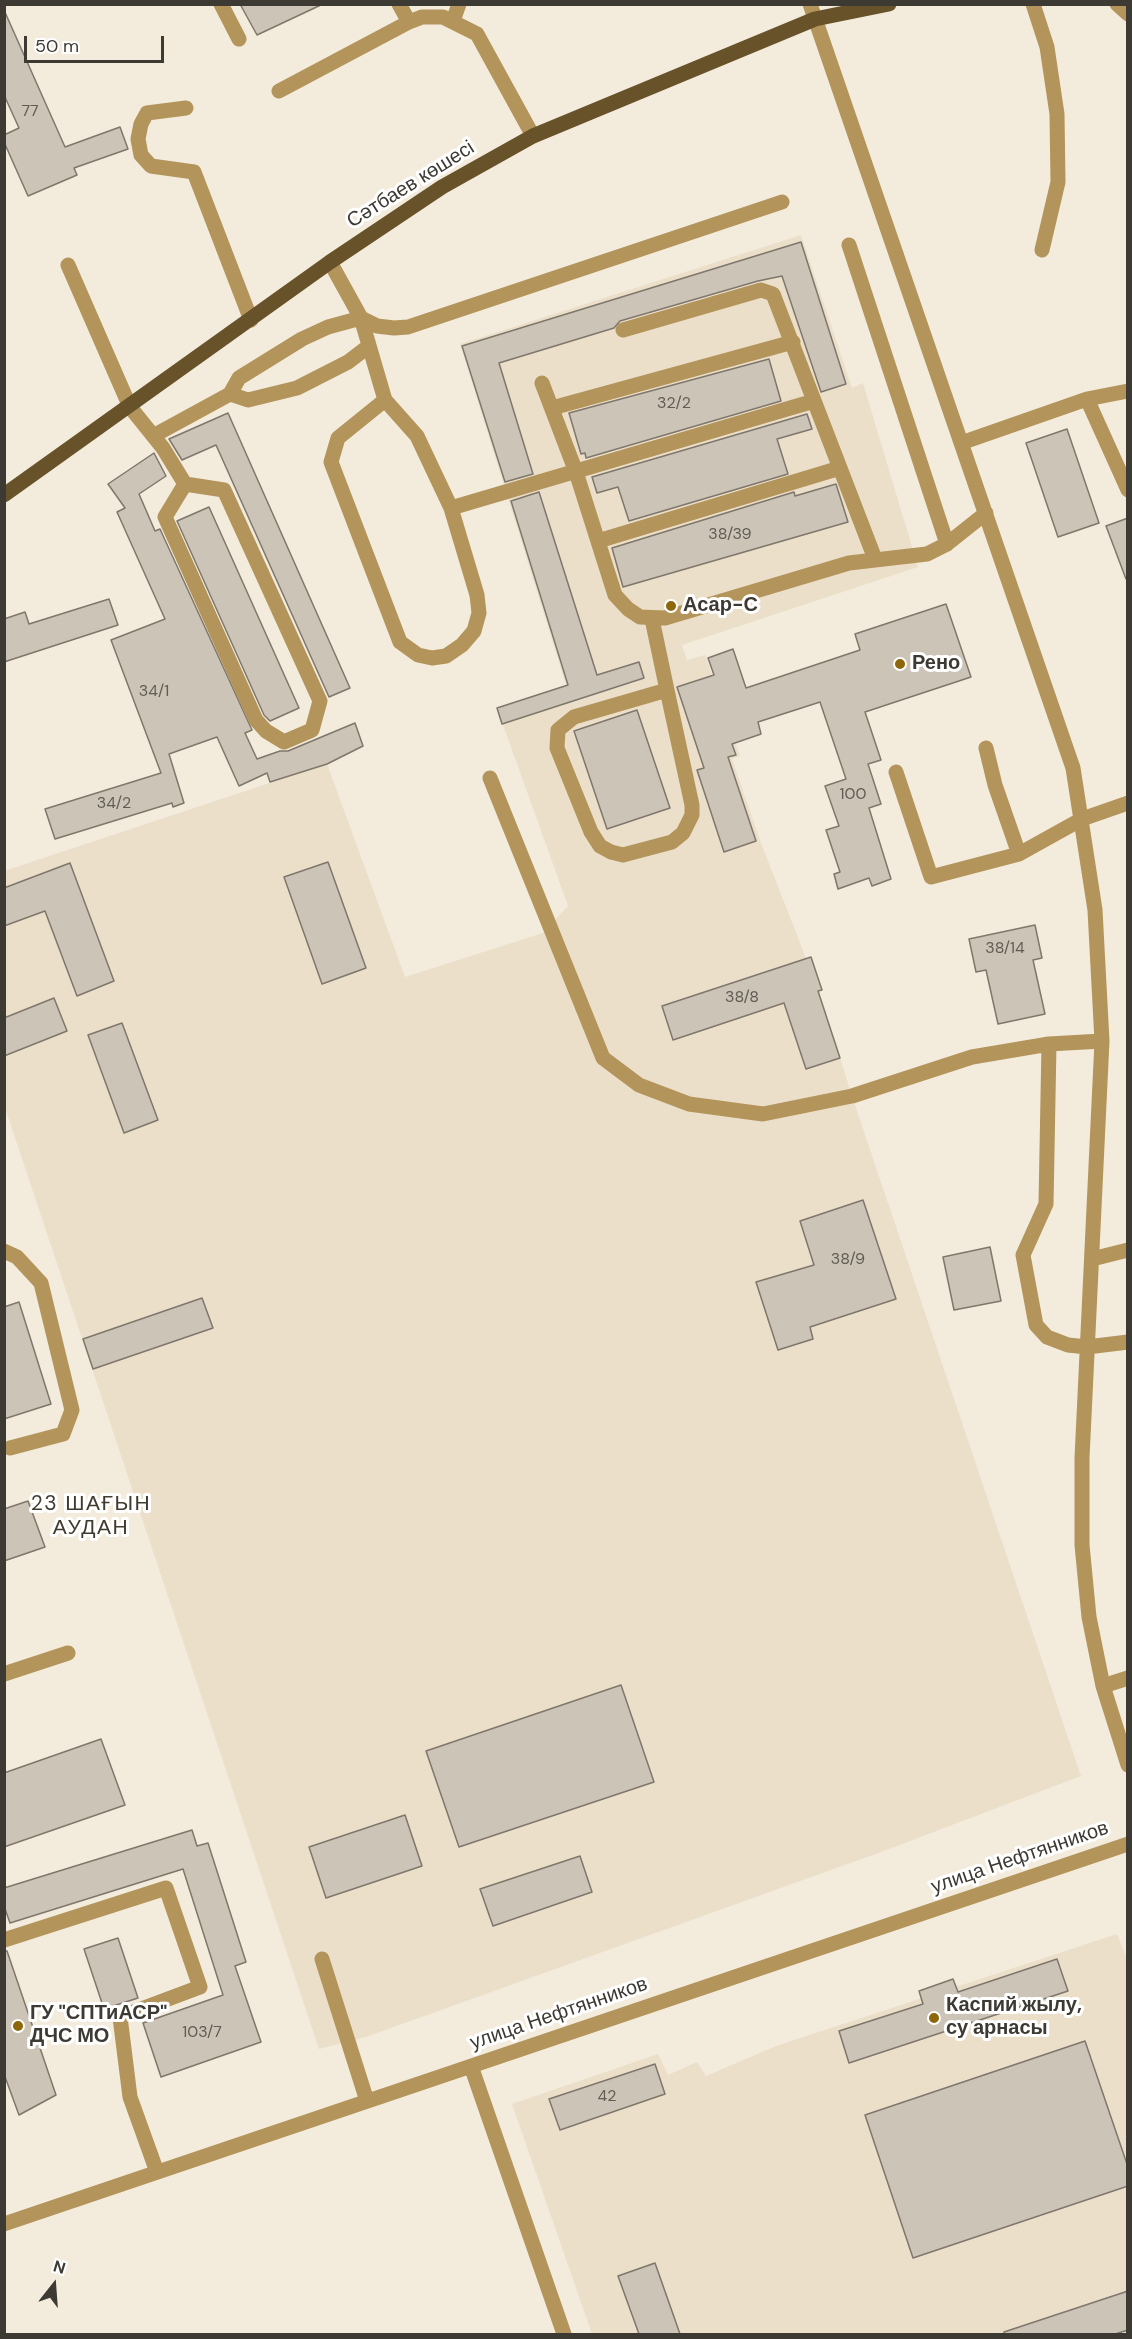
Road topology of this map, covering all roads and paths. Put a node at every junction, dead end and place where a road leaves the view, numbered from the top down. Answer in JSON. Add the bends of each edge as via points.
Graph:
{"nodes":[{"id":1,"x":221,"y":4,"type":"edge"},
{"id":2,"x":399,"y":4,"type":"edge"},
{"id":3,"x":459,"y":4,"type":"edge"},
{"id":4,"x":889,"y":4,"type":"edge"},
{"id":5,"x":1033,"y":4,"type":"edge"},
{"id":6,"x":1117,"y":4,"type":"edge"},
{"id":7,"x":812,"y":12,"type":"edge"},
{"id":8,"x":1128,"y":14,"type":"edge"},
{"id":9,"x":453,"y":21,"type":"junction"},
{"id":10,"x":409,"y":22,"type":"junction"},
{"id":11,"x":239,"y":39,"type":"dead end"},
{"id":12,"x":279,"y":91,"type":"dead end"},
{"id":13,"x":186,"y":108,"type":"dead end"},
{"id":14,"x":533,"y":136,"type":"junction"},
{"id":15,"x":782,"y":202,"type":"dead end"},
{"id":16,"x":849,"y":245,"type":"dead end"},
{"id":17,"x":1042,"y":250,"type":"dead end"},
{"id":18,"x":330,"y":262,"type":"junction"},
{"id":19,"x":68,"y":265,"type":"dead end"},
{"id":20,"x":361,"y":318,"type":"junction"},
{"id":21,"x":251,"y":320,"type":"junction"},
{"id":22,"x":623,"y":330,"type":"dead end"},
{"id":23,"x":793,"y":342,"type":"junction"},
{"id":24,"x":369,"y":346,"type":"junction"},
{"id":25,"x":542,"y":383,"type":"dead end"},
{"id":26,"x":1128,"y":391,"type":"edge"},
{"id":27,"x":230,"y":394,"type":"junction"},
{"id":28,"x":1087,"y":399,"type":"junction"},
{"id":29,"x":385,"y":400,"type":"junction"},
{"id":30,"x":814,"y":401,"type":"junction"},
{"id":31,"x":130,"y":407,"type":"junction"},
{"id":32,"x":552,"y":408,"type":"junction"},
{"id":33,"x":153,"y":436,"type":"junction"},
{"id":34,"x":961,"y":443,"type":"junction"},
{"id":35,"x":840,"y":468,"type":"junction"},
{"id":36,"x":576,"y":472,"type":"junction"},
{"id":37,"x":185,"y":484,"type":"junction"},
{"id":38,"x":1128,"y":490,"type":"edge"},
{"id":39,"x":4,"y":495,"type":"edge"},
{"id":40,"x":451,"y":508,"type":"junction"},
{"id":41,"x":986,"y":513,"type":"junction"},
{"id":42,"x":598,"y":541,"type":"junction"},
{"id":43,"x":947,"y":544,"type":"junction"},
{"id":44,"x":875,"y":559,"type":"junction"},
{"id":45,"x":652,"y":619,"type":"junction"},
{"id":46,"x":667,"y":690,"type":"junction"},
{"id":47,"x":986,"y":748,"type":"dead end"},
{"id":48,"x":896,"y":772,"type":"dead end"},
{"id":49,"x":490,"y":778,"type":"dead end"},
{"id":50,"x":1128,"y":803,"type":"edge"},
{"id":51,"x":1082,"y":819,"type":"junction"},
{"id":52,"x":1019,"y":854,"type":"junction"},
{"id":53,"x":1102,"y":1041,"type":"junction"},
{"id":54,"x":1049,"y":1044,"type":"junction"},
{"id":55,"x":1128,"y":1250,"type":"edge"},
{"id":56,"x":4,"y":1251,"type":"edge"},
{"id":57,"x":1092,"y":1259,"type":"junction"},
{"id":58,"x":1128,"y":1342,"type":"edge"},
{"id":59,"x":1087,"y":1347,"type":"junction"},
{"id":60,"x":10,"y":1448,"type":"dead end"},
{"id":61,"x":68,"y":1653,"type":"dead end"},
{"id":62,"x":4,"y":1674,"type":"edge"},
{"id":63,"x":1128,"y":1678,"type":"edge"},
{"id":64,"x":1103,"y":1686,"type":"junction"},
{"id":65,"x":1128,"y":1765,"type":"edge"},
{"id":66,"x":1128,"y":1844,"type":"edge"},
{"id":67,"x":4,"y":1940,"type":"edge"},
{"id":68,"x":322,"y":1959,"type":"dead end"},
{"id":69,"x":471,"y":2066,"type":"junction"},
{"id":70,"x":367,"y":2101,"type":"junction"},
{"id":71,"x":157,"y":2172,"type":"junction"},
{"id":72,"x":4,"y":2224,"type":"edge"},
{"id":73,"x":564,"y":2334,"type":"edge"}],
"edges":[{"from":1,"to":11,"type":"street"},
{"from":2,"to":10,"type":"street"},
{"from":3,"to":9,"type":"street"},
{"from":4,"to":7,"type":"main road","name":"Сәтбаев көшесі"},
{"from":5,"to":17,"type":"street","via":[[1047,47],[1057,114],[1058,182]]},
{"from":6,"to":8,"type":"street"},
{"from":7,"to":14,"type":"main road","name":"Сәтбаев көшесі"},
{"from":7,"to":34,"type":"street"},
{"from":9,"to":10,"type":"street","via":[[434,16]]},
{"from":9,"to":14,"type":"street","via":[[477,34]]},
{"from":10,"to":12,"type":"street"},
{"from":13,"to":21,"type":"street","via":[[147,113],[138,139],[141,154],[151,166],[194,172]]},
{"from":14,"to":18,"type":"main road","name":"Сәтбаев көшесі","via":[[442,187]]},
{"from":15,"to":20,"type":"street","via":[[408,327],[386,327]]},
{"from":16,"to":43,"type":"street"},
{"from":18,"to":20,"type":"street"},
{"from":18,"to":21,"type":"main road","name":"Сәтбаев көшесі"},
{"from":19,"to":31,"type":"street"},
{"from":20,"to":24,"type":"street"},
{"from":20,"to":27,"type":"street","via":[[302,339],[239,378]]},
{"from":21,"to":31,"type":"main road","name":"Сәтбаев көшесі"},
{"from":22,"to":23,"type":"street","via":[[761,290],[773,294]]},
{"from":23,"to":30,"type":"street"},
{"from":23,"to":32,"type":"street"},
{"from":24,"to":27,"type":"street","via":[[348,362],[297,388],[248,400]]},
{"from":24,"to":29,"type":"street"},
{"from":25,"to":32,"type":"street"},
{"from":26,"to":28,"type":"street"},
{"from":27,"to":33,"type":"street"},
{"from":28,"to":34,"type":"street"},
{"from":28,"to":38,"type":"street"},
{"from":29,"to":40,"type":"street","via":[[417,436]]},
{"from":29,"to":40,"type":"street","via":[[338,438],[331,462],[400,642],[418,655],[432,658],[446,656],[462,645],[474,631],[479,613]]},
{"from":30,"to":35,"type":"street"},
{"from":30,"to":36,"type":"street"},
{"from":31,"to":33,"type":"street"},
{"from":31,"to":39,"type":"main road","name":"Сәтбаев көшесі"},
{"from":32,"to":36,"type":"street"},
{"from":33,"to":37,"type":"street"},
{"from":34,"to":41,"type":"street"},
{"from":35,"to":42,"type":"street"},
{"from":35,"to":44,"type":"street"},
{"from":36,"to":40,"type":"street"},
{"from":36,"to":42,"type":"street"},
{"from":37,"to":37,"type":"street","via":[[224,490],[320,701],[312,730],[284,742],[256,720],[165,517]]},
{"from":41,"to":43,"type":"street"},
{"from":41,"to":51,"type":"street","via":[[1073,768]]},
{"from":42,"to":45,"type":"street","via":[[615,596],[640,617]]},
{"from":43,"to":44,"type":"street","via":[[914,557]]},
{"from":44,"to":45,"type":"street"},
{"from":45,"to":46,"type":"street"},
{"from":46,"to":46,"type":"street","via":[[692,805],[690,824],[672,843],[623,855],[611,852],[600,846],[591,832],[556,748],[558,730],[574,717]]},
{"from":47,"to":52,"type":"street"},
{"from":48,"to":52,"type":"street","via":[[931,877]]},
{"from":49,"to":54,"type":"street","via":[[603,1058],[639,1084],[689,1104],[763,1114],[852,1096],[972,1057]]},
{"from":50,"to":51,"type":"street"},
{"from":51,"to":52,"type":"street"},
{"from":51,"to":53,"type":"street","via":[[1095,910]]},
{"from":53,"to":54,"type":"street"},
{"from":53,"to":57,"type":"street"},
{"from":54,"to":59,"type":"street","via":[[1046,1204],[1023,1255],[1036,1325],[1047,1337]]},
{"from":55,"to":57,"type":"street"},
{"from":56,"to":60,"type":"street","via":[[17,1257],[41,1282],[72,1410],[63,1434]]},
{"from":57,"to":59,"type":"street"},
{"from":58,"to":59,"type":"street"},
{"from":59,"to":64,"type":"street","via":[[1082,1545],[1089,1617]]},
{"from":61,"to":62,"type":"street"},
{"from":63,"to":64,"type":"street"},
{"from":64,"to":65,"type":"street"},
{"from":66,"to":69,"type":"street","name":"улица Нефтянников"},
{"from":67,"to":71,"type":"street","via":[[166,1888],[200,1987],[120,2017],[130,2097]]},
{"from":68,"to":70,"type":"street"},
{"from":69,"to":70,"type":"street","name":"улица Нефтянников"},
{"from":69,"to":73,"type":"street"},
{"from":70,"to":71,"type":"street","name":"улица Нефтянников"},
{"from":71,"to":72,"type":"street","name":"улица Нефтянников"}]}
